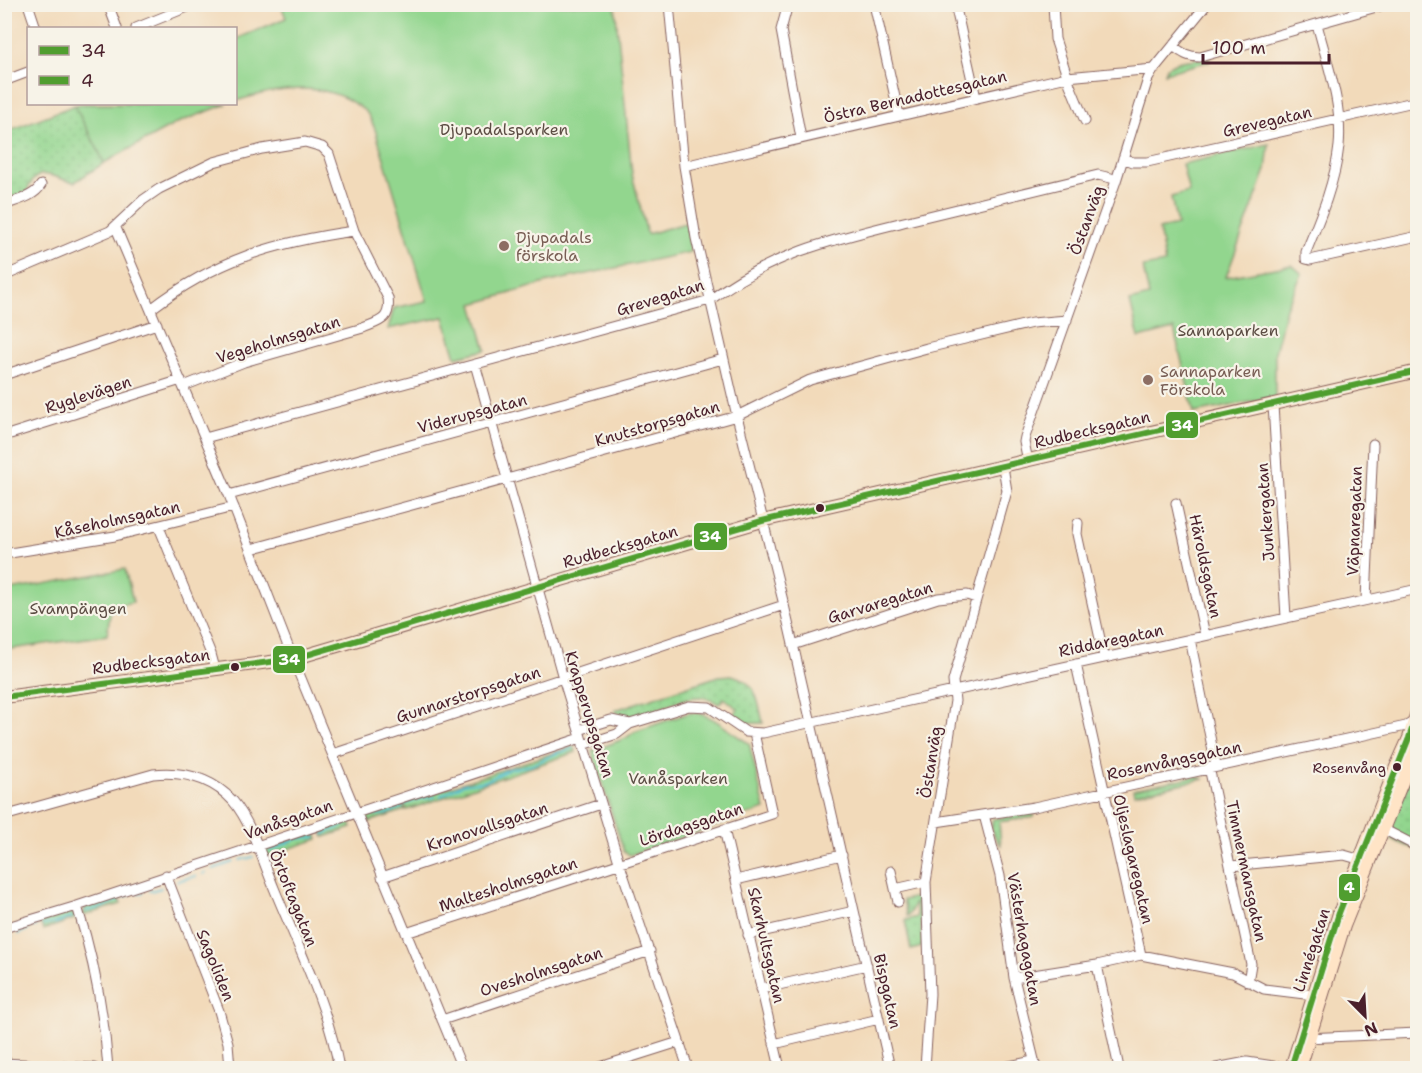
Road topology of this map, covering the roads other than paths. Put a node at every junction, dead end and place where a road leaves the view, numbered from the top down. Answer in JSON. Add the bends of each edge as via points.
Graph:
{"nodes":[{"id":1,"x":28,"y":4,"type":"edge"},
{"id":2,"x":108,"y":4,"type":"edge"},
{"id":3,"x":669,"y":4,"type":"edge"},
{"id":4,"x":788,"y":4,"type":"edge"},
{"id":5,"x":874,"y":4,"type":"edge"},
{"id":6,"x":955,"y":4,"type":"edge"},
{"id":7,"x":1053,"y":4,"type":"edge"},
{"id":8,"x":1207,"y":4,"type":"edge"},
{"id":9,"x":1387,"y":4,"type":"edge"},
{"id":10,"x":192,"y":5,"type":"edge"},
{"id":11,"x":1317,"y":24,"type":"junction"},
{"id":12,"x":36,"y":27,"type":"edge"},
{"id":13,"x":117,"y":27,"type":"edge"},
{"id":14,"x":138,"y":27,"type":"edge"},
{"id":15,"x":1173,"y":46,"type":"junction"},
{"id":16,"x":1154,"y":69,"type":"junction"},
{"id":17,"x":27,"y":72,"type":"edge"},
{"id":18,"x":1067,"y":76,"type":"junction"},
{"id":19,"x":4,"y":81,"type":"edge"},
{"id":20,"x":976,"y":98,"type":"junction"},
{"id":21,"x":1418,"y":101,"type":"edge"},
{"id":22,"x":900,"y":115,"type":"junction"},
{"id":23,"x":1339,"y":120,"type":"junction"},
{"id":24,"x":1085,"y":121,"type":"dead end"},
{"id":25,"x":801,"y":138,"type":"junction"},
{"id":26,"x":1123,"y":158,"type":"junction"},
{"id":27,"x":684,"y":166,"type":"junction"},
{"id":28,"x":1116,"y":181,"type":"junction"},
{"id":29,"x":40,"y":185,"type":"dead end"},
{"id":30,"x":4,"y":205,"type":"edge"},
{"id":31,"x":116,"y":228,"type":"junction"},
{"id":32,"x":354,"y":231,"type":"junction"},
{"id":33,"x":1418,"y":236,"type":"edge"},
{"id":34,"x":4,"y":276,"type":"edge"},
{"id":35,"x":710,"y":300,"type":"junction"},
{"id":36,"x":151,"y":309,"type":"junction"},
{"id":37,"x":1067,"y":320,"type":"junction"},
{"id":38,"x":157,"y":324,"type":"junction"},
{"id":39,"x":723,"y":359,"type":"junction"},
{"id":40,"x":475,"y":364,"type":"junction"},
{"id":41,"x":1418,"y":371,"type":"edge"},
{"id":42,"x":4,"y":375,"type":"edge"},
{"id":43,"x":182,"y":383,"type":"junction"},
{"id":44,"x":1273,"y":405,"type":"junction"},
{"id":45,"x":737,"y":416,"type":"junction"},
{"id":46,"x":492,"y":423,"type":"junction"},
{"id":47,"x":4,"y":436,"type":"edge"},
{"id":48,"x":205,"y":438,"type":"junction"},
{"id":49,"x":1372,"y":444,"type":"dead end"},
{"id":50,"x":1028,"y":461,"type":"junction"},
{"id":51,"x":1003,"y":467,"type":"junction"},
{"id":52,"x":507,"y":480,"type":"junction"},
{"id":53,"x":229,"y":495,"type":"junction"},
{"id":54,"x":1176,"y":503,"type":"dead end"},
{"id":55,"x":234,"y":507,"type":"junction"},
{"id":56,"x":762,"y":521,"type":"junction"},
{"id":57,"x":1078,"y":523,"type":"dead end"},
{"id":58,"x":159,"y":527,"type":"junction"},
{"id":59,"x":251,"y":549,"type":"junction"},
{"id":60,"x":4,"y":554,"type":"edge"},
{"id":61,"x":537,"y":587,"type":"junction"},
{"id":62,"x":1418,"y":589,"type":"edge"},
{"id":63,"x":976,"y":598,"type":"junction"},
{"id":64,"x":1366,"y":600,"type":"junction"},
{"id":65,"x":784,"y":605,"type":"junction"},
{"id":66,"x":1287,"y":617,"type":"junction"},
{"id":67,"x":1205,"y":635,"type":"junction"},
{"id":68,"x":1190,"y":639,"type":"junction"},
{"id":69,"x":793,"y":645,"type":"junction"},
{"id":70,"x":1104,"y":657,"type":"junction"},
{"id":71,"x":293,"y":659,"type":"junction"},
{"id":72,"x":1076,"y":664,"type":"junction"},
{"id":73,"x":215,"y":669,"type":"junction"},
{"id":74,"x":563,"y":678,"type":"junction"},
{"id":75,"x":954,"y":690,"type":"junction"},
{"id":76,"x":4,"y":697,"type":"edge"},
{"id":77,"x":1417,"y":717,"type":"edge"},
{"id":78,"x":811,"y":722,"type":"junction"},
{"id":79,"x":630,"y":724,"type":"junction"},
{"id":80,"x":754,"y":734,"type":"junction"},
{"id":81,"x":581,"y":738,"type":"junction"},
{"id":82,"x":1418,"y":743,"type":"edge"},
{"id":83,"x":333,"y":754,"type":"junction"},
{"id":84,"x":1213,"y":767,"type":"junction"},
{"id":85,"x":1104,"y":791,"type":"junction"},
{"id":86,"x":601,"y":804,"type":"junction"},
{"id":87,"x":356,"y":812,"type":"junction"},
{"id":88,"x":984,"y":815,"type":"junction"},
{"id":89,"x":4,"y":816,"type":"edge"},
{"id":90,"x":936,"y":822,"type":"junction"},
{"id":91,"x":1379,"y":827,"type":"junction"},
{"id":92,"x":724,"y":829,"type":"junction"},
{"id":93,"x":256,"y":846,"type":"junction"},
{"id":94,"x":1418,"y":847,"type":"edge"},
{"id":95,"x":842,"y":855,"type":"junction"},
{"id":96,"x":1365,"y":861,"type":"junction"},
{"id":97,"x":619,"y":862,"type":"junction"},
{"id":98,"x":1231,"y":866,"type":"junction"},
{"id":99,"x":891,"y":871,"type":"dead end"},
{"id":100,"x":166,"y":875,"type":"junction"},
{"id":101,"x":382,"y":877,"type":"junction"},
{"id":102,"x":736,"y":880,"type":"junction"},
{"id":103,"x":926,"y":882,"type":"junction"},
{"id":104,"x":895,"y":889,"type":"junction"},
{"id":105,"x":898,"y":902,"type":"dead end"},
{"id":106,"x":76,"y":906,"type":"junction"},
{"id":107,"x":854,"y":910,"type":"junction"},
{"id":108,"x":4,"y":928,"type":"edge"},
{"id":109,"x":406,"y":933,"type":"junction"},
{"id":110,"x":748,"y":935,"type":"junction"},
{"id":111,"x":650,"y":951,"type":"junction"},
{"id":112,"x":1141,"y":955,"type":"junction"},
{"id":113,"x":867,"y":965,"type":"junction"},
{"id":114,"x":1096,"y":965,"type":"junction"},
{"id":115,"x":1014,"y":978,"type":"junction"},
{"id":116,"x":1248,"y":982,"type":"junction"},
{"id":117,"x":761,"y":989,"type":"junction"},
{"id":118,"x":1313,"y":995,"type":"junction"},
{"id":119,"x":879,"y":1019,"type":"junction"},
{"id":120,"x":442,"y":1020,"type":"junction"},
{"id":121,"x":1418,"y":1033,"type":"edge"},
{"id":122,"x":1305,"y":1037,"type":"junction"},
{"id":123,"x":679,"y":1042,"type":"junction"},
{"id":124,"x":774,"y":1044,"type":"junction"},
{"id":125,"x":4,"y":1063,"type":"edge"},
{"id":126,"x":1034,"y":1065,"type":"edge"},
{"id":127,"x":94,"y":1068,"type":"edge"},
{"id":128,"x":108,"y":1068,"type":"edge"},
{"id":129,"x":230,"y":1068,"type":"edge"},
{"id":130,"x":339,"y":1068,"type":"edge"},
{"id":131,"x":462,"y":1068,"type":"edge"},
{"id":132,"x":597,"y":1068,"type":"edge"},
{"id":133,"x":688,"y":1068,"type":"edge"},
{"id":134,"x":780,"y":1068,"type":"edge"},
{"id":135,"x":890,"y":1068,"type":"edge"},
{"id":136,"x":925,"y":1068,"type":"edge"},
{"id":137,"x":1000,"y":1068,"type":"edge"},
{"id":138,"x":1119,"y":1068,"type":"edge"},
{"id":139,"x":1216,"y":1068,"type":"edge"},
{"id":140,"x":1289,"y":1068,"type":"edge"},
{"id":141,"x":1300,"y":1068,"type":"edge"}],
"edges":[{"from":1,"to":12,"type":"street"},
{"from":2,"to":13,"type":"street"},
{"from":3,"to":27,"type":"street","name":"Bispgatan"},
{"from":4,"to":25,"type":"street","via":[[780,30]]},
{"from":5,"to":22,"type":"street"},
{"from":6,"to":20,"type":"street"},
{"from":7,"to":18,"type":"street","via":[[1055,39]]},
{"from":8,"to":15,"type":"street","name":"Östanväg"},
{"from":9,"to":11,"type":"street"},
{"from":10,"to":14,"type":"street"},
{"from":11,"to":15,"type":"street","via":[[1200,57],[1181,53]]},
{"from":11,"to":23,"type":"street"},
{"from":15,"to":16,"type":"street","name":"Östanväg"},
{"from":16,"to":18,"type":"street","name":"Östra Bernadottesgatan"},
{"from":16,"to":26,"type":"street","name":"Östanväg"},
{"from":17,"to":19,"type":"street"},
{"from":18,"to":20,"type":"street","name":"Östra Bernadottesgatan"},
{"from":18,"to":24,"type":"street"},
{"from":20,"to":22,"type":"street","name":"Östra Bernadottesgatan"},
{"from":21,"to":23,"type":"street","name":"Grevegatan"},
{"from":22,"to":25,"type":"street","name":"Östra Bernadottesgatan"},
{"from":23,"to":26,"type":"street","name":"Grevegatan","via":[[1147,162]]},
{"from":23,"to":33,"type":"street","via":[[1334,173],[1305,252],[1306,259]]},
{"from":25,"to":27,"type":"street","name":"Östra Bernadottesgatan"},
{"from":26,"to":28,"type":"street","name":"Östanväg"},
{"from":27,"to":35,"type":"street","name":"Bispgatan"},
{"from":28,"to":35,"type":"street","name":"Grevegatan","via":[[1098,175],[825,241],[767,264]]},
{"from":28,"to":37,"type":"street","name":"Östanväg"},
{"from":29,"to":30,"type":"street","via":[[32,195]]},
{"from":31,"to":32,"type":"street","via":[[143,200],[194,171],[236,155],[305,142],[322,147],[329,154]]},
{"from":31,"to":34,"type":"street"},
{"from":31,"to":36,"type":"street"},
{"from":32,"to":36,"type":"street","via":[[300,239],[252,253],[187,283]]},
{"from":32,"to":43,"type":"street","name":"Vegeholmsgatan","via":[[388,298],[387,315],[381,321]]},
{"from":35,"to":39,"type":"street","name":"Bispgatan"},
{"from":35,"to":40,"type":"street","name":"Grevegatan"},
{"from":36,"to":38,"type":"street"},
{"from":37,"to":45,"type":"street","name":"Knutstorpsgatan","via":[[1032,323],[810,380]]},
{"from":37,"to":50,"type":"street","name":"Östanväg","via":[[1025,437]]},
{"from":38,"to":42,"type":"street"},
{"from":38,"to":43,"type":"street"},
{"from":39,"to":45,"type":"street","name":"Bispgatan"},
{"from":39,"to":46,"type":"street","name":"Viderupsgatan"},
{"from":40,"to":46,"type":"street","name":"Krapperupsgatan"},
{"from":40,"to":48,"type":"street","name":"Grevegatan"},
{"from":41,"to":44,"type":"street","name":"Rudbecksgatan"},
{"from":43,"to":47,"type":"street","name":"Ryglevägen"},
{"from":43,"to":48,"type":"street"},
{"from":44,"to":50,"type":"street","name":"Rudbecksgatan"},
{"from":44,"to":66,"type":"street","name":"Junkergatan"},
{"from":45,"to":52,"type":"street","name":"Knutstorpsgatan"},
{"from":45,"to":56,"type":"street","name":"Bispgatan"},
{"from":46,"to":52,"type":"street","name":"Krapperupsgatan"},
{"from":46,"to":53,"type":"street","name":"Viderupsgatan"},
{"from":48,"to":53,"type":"street"},
{"from":49,"to":64,"type":"street","name":"Väpnaregatan"},
{"from":50,"to":51,"type":"street","name":"Rudbecksgatan"},
{"from":51,"to":56,"type":"street","name":"Rudbecksgatan"},
{"from":51,"to":63,"type":"street","name":"Östanväg","via":[[1007,491]]},
{"from":52,"to":59,"type":"street","name":"Knutstorpsgatan"},
{"from":52,"to":61,"type":"street","name":"Krapperupsgatan"},
{"from":53,"to":55,"type":"street"},
{"from":54,"to":67,"type":"street","name":"Häroldsgatan"},
{"from":55,"to":58,"type":"street","name":"Kåseholmsgatan"},
{"from":55,"to":59,"type":"street"},
{"from":56,"to":61,"type":"street","name":"Rudbecksgatan"},
{"from":56,"to":65,"type":"street","name":"Bispgatan"},
{"from":57,"to":70,"type":"street","via":[[1077,534]]},
{"from":58,"to":60,"type":"street","name":"Kåseholmsgatan"},
{"from":58,"to":73,"type":"street"},
{"from":59,"to":71,"type":"street"},
{"from":61,"to":71,"type":"street","name":"Rudbecksgatan"},
{"from":61,"to":74,"type":"street","name":"Krapperupsgatan"},
{"from":62,"to":64,"type":"street","name":"Riddaregatan"},
{"from":63,"to":69,"type":"street","name":"Garvaregatan","via":[[938,598]]},
{"from":63,"to":75,"type":"street","name":"Östanväg","via":[[953,681]]},
{"from":64,"to":66,"type":"street","name":"Riddaregatan"},
{"from":65,"to":69,"type":"street","name":"Bispgatan"},
{"from":65,"to":74,"type":"street","name":"Gunnarstorpsgatan"},
{"from":66,"to":67,"type":"street","name":"Riddaregatan"},
{"from":67,"to":68,"type":"street","name":"Riddaregatan"},
{"from":68,"to":70,"type":"street","name":"Riddaregatan"},
{"from":68,"to":84,"type":"street","name":"Timmermansgatan"},
{"from":69,"to":78,"type":"street","name":"Bispgatan"},
{"from":70,"to":72,"type":"street","name":"Riddaregatan"},
{"from":71,"to":73,"type":"street","name":"Rudbecksgatan"},
{"from":71,"to":83,"type":"street"},
{"from":72,"to":75,"type":"street","name":"Riddaregatan"},
{"from":72,"to":85,"type":"street","name":"Oljeslagaregatan"},
{"from":73,"to":76,"type":"street","name":"Rudbecksgatan"},
{"from":74,"to":81,"type":"street","name":"Krapperupsgatan"},
{"from":74,"to":83,"type":"street","name":"Gunnarstorpsgatan"},
{"from":75,"to":78,"type":"street","name":"Riddaregatan"},
{"from":75,"to":90,"type":"street","name":"Östanväg"},
{"from":77,"to":84,"type":"street","name":"Rosenvångsgatan","via":[[1406,726]]},
{"from":77,"to":91,"type":"street","name":"Linnégatan"},
{"from":78,"to":80,"type":"street"},
{"from":78,"to":95,"type":"street","name":"Bispgatan"},
{"from":79,"to":80,"type":"street","via":[[679,707],[699,705]]},
{"from":79,"to":81,"type":"street","via":[[617,734]]},
{"from":79,"to":81,"type":"street","via":[[611,720]]},
{"from":80,"to":92,"type":"street","name":"Lördagsgatan","via":[[771,814]]},
{"from":81,"to":86,"type":"street","name":"Krapperupsgatan"},
{"from":81,"to":87,"type":"street","name":"Vanåsgatan"},
{"from":82,"to":91,"type":"street","name":"Linnégatan"},
{"from":83,"to":87,"type":"street"},
{"from":84,"to":85,"type":"street","name":"Rosenvångsgatan"},
{"from":84,"to":98,"type":"street","name":"Timmermansgatan"},
{"from":85,"to":88,"type":"street","name":"Rosenvångsgatan"},
{"from":85,"to":112,"type":"street","name":"Oljeslagaregatan"},
{"from":86,"to":97,"type":"street","name":"Krapperupsgatan"},
{"from":86,"to":101,"type":"street","name":"Kronovallsgatan"},
{"from":87,"to":93,"type":"street","name":"Vanåsgatan"},
{"from":87,"to":101,"type":"street"},
{"from":88,"to":90,"type":"street","name":"Rosenvångsgatan"},
{"from":88,"to":115,"type":"street","name":"Västerhagagatan","via":[[1000,876]]},
{"from":89,"to":93,"type":"street","name":"Örtoftagatan","via":[[140,777],[179,773],[207,782],[232,800]]},
{"from":90,"to":103,"type":"street","name":"Östanväg"},
{"from":91,"to":94,"type":"street"},
{"from":91,"to":96,"type":"street","name":"Linnégatan"},
{"from":92,"to":97,"type":"street","name":"Lördagsgatan"},
{"from":92,"to":102,"type":"street","name":"Skarhultsgatan"},
{"from":93,"to":100,"type":"street","name":"Vanåsgatan"},
{"from":93,"to":130,"type":"street","name":"Örtoftagatan","via":[[327,1019]]},
{"from":95,"to":102,"type":"street"},
{"from":95,"to":107,"type":"street","name":"Bispgatan"},
{"from":96,"to":98,"type":"street","via":[[1344,855]]},
{"from":96,"to":118,"type":"street","name":"Linnégatan","via":[[1339,913]]},
{"from":96,"to":122,"type":"street","name":"Linnégatan"},
{"from":97,"to":109,"type":"street","name":"Maltesholmsgatan"},
{"from":97,"to":111,"type":"street","name":"Krapperupsgatan"},
{"from":98,"to":116,"type":"street","name":"Timmermansgatan","via":[[1251,964]]},
{"from":99,"to":104,"type":"street"},
{"from":100,"to":106,"type":"street","name":"Vanåsgatan"},
{"from":100,"to":129,"type":"street","name":"Sagoliden","via":[[219,1011]]},
{"from":101,"to":109,"type":"street"},
{"from":102,"to":110,"type":"street","name":"Skarhultsgatan"},
{"from":103,"to":104,"type":"street"},
{"from":103,"to":136,"type":"street","name":"Östanväg","via":[[930,994]]},
{"from":104,"to":105,"type":"street"},
{"from":106,"to":108,"type":"street","name":"Vanåsgatan"},
{"from":106,"to":128,"type":"street","via":[[99,990]]},
{"from":107,"to":110,"type":"street"},
{"from":107,"to":113,"type":"street","name":"Bispgatan"},
{"from":109,"to":120,"type":"street"},
{"from":110,"to":117,"type":"street","name":"Skarhultsgatan"},
{"from":111,"to":120,"type":"street","name":"Ovesholmsgatan"},
{"from":111,"to":123,"type":"street","name":"Krapperupsgatan"},
{"from":112,"to":114,"type":"street"},
{"from":112,"to":116,"type":"street","via":[[1233,973]]},
{"from":113,"to":117,"type":"street"},
{"from":113,"to":119,"type":"street","name":"Bispgatan"},
{"from":114,"to":115,"type":"street"},
{"from":114,"to":138,"type":"street"},
{"from":115,"to":126,"type":"street","name":"Västerhagagatan"},
{"from":116,"to":118,"type":"street","via":[[1264,989]]},
{"from":117,"to":124,"type":"street","name":"Skarhultsgatan"},
{"from":118,"to":122,"type":"street","name":"Linnégatan"},
{"from":119,"to":124,"type":"street"},
{"from":119,"to":135,"type":"street","name":"Bispgatan"},
{"from":120,"to":131,"type":"street"},
{"from":121,"to":122,"type":"street"},
{"from":122,"to":140,"type":"street","name":"Linnégatan"},
{"from":122,"to":141,"type":"street","name":"Linnégatan"},
{"from":123,"to":132,"type":"street"},
{"from":123,"to":133,"type":"street","name":"Krapperupsgatan"},
{"from":124,"to":134,"type":"street","name":"Skarhultsgatan"},
{"from":125,"to":127,"type":"street"},
{"from":126,"to":137,"type":"street"},
{"from":139,"to":140,"type":"street","via":[[1247,1062]]}]}
